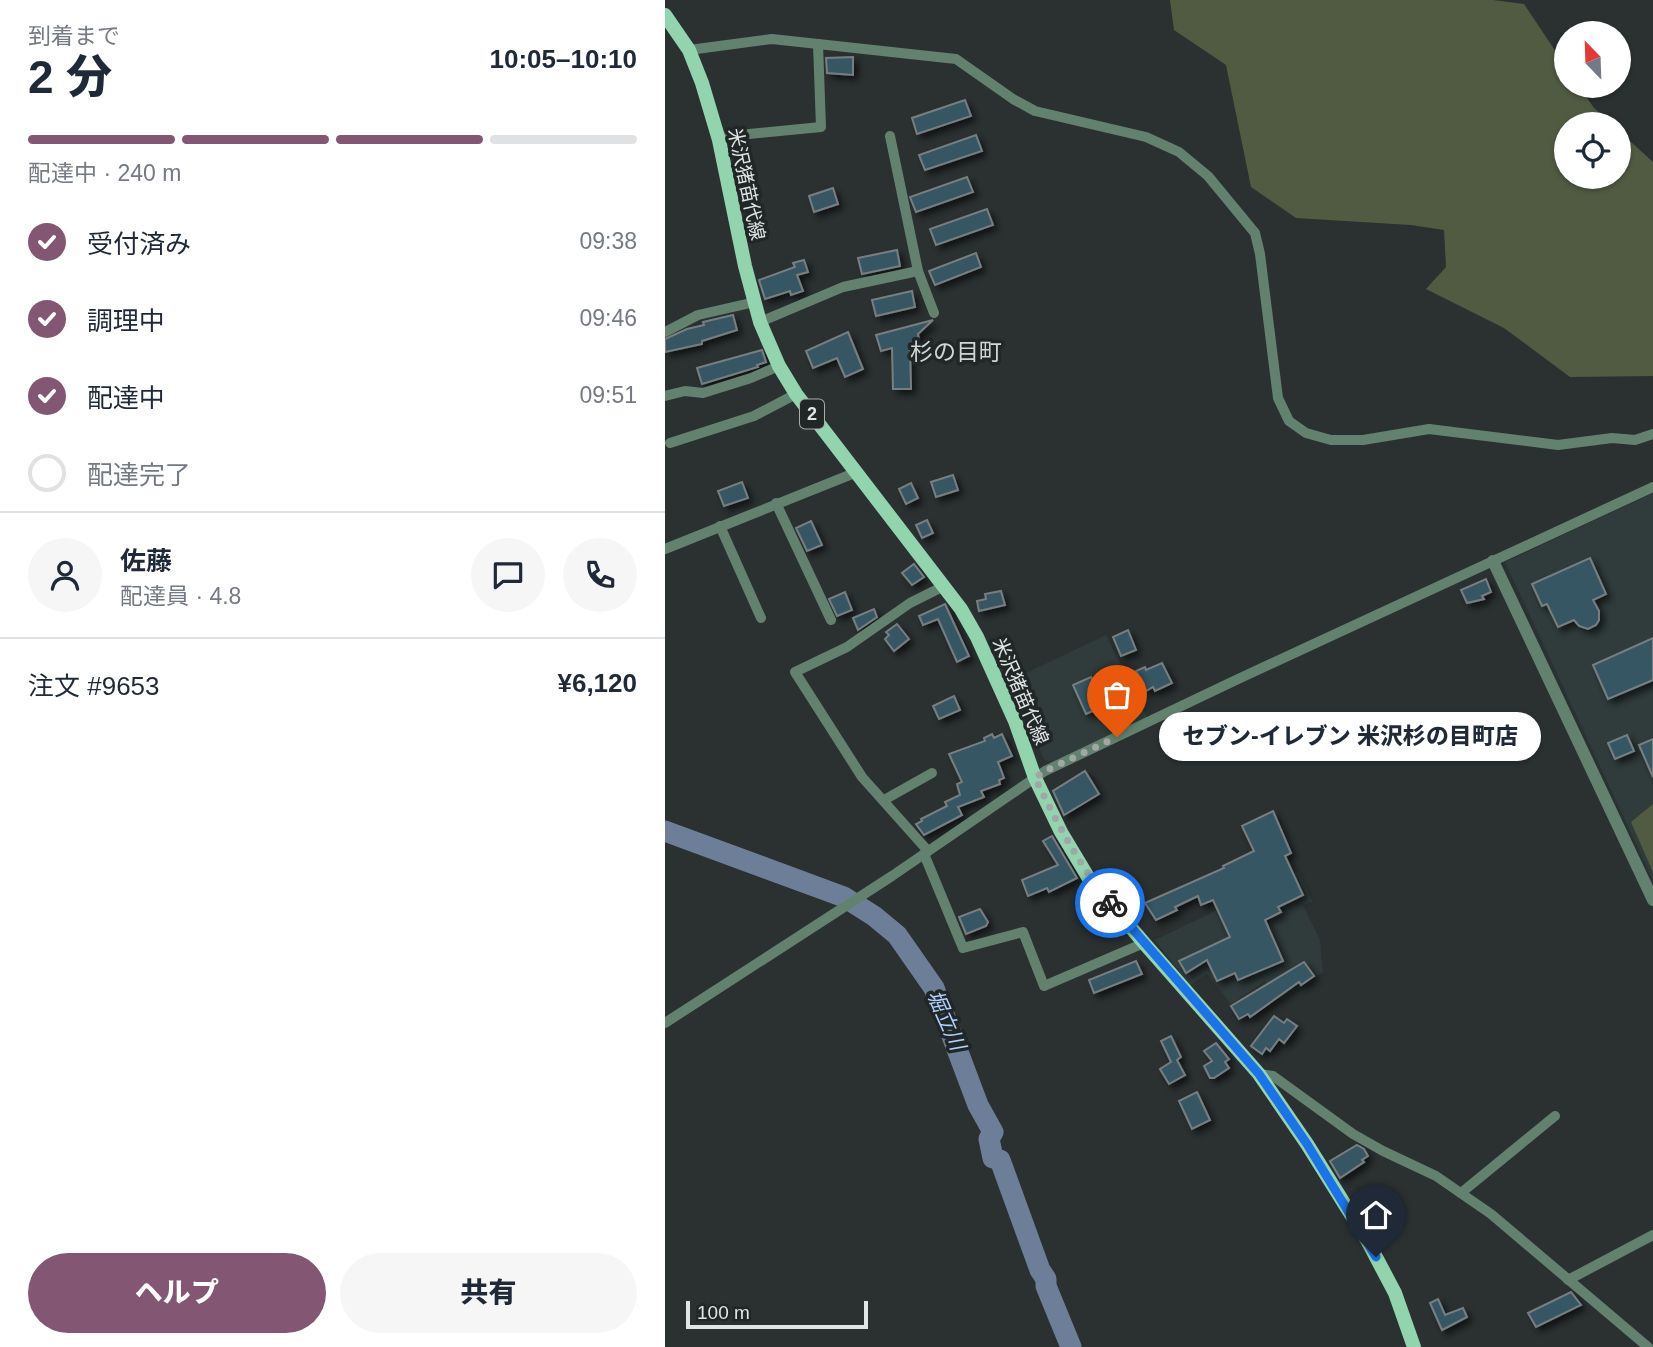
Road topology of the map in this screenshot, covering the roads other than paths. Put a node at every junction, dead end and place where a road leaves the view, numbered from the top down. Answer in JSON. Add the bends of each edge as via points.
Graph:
{"nodes":[{"id":1,"x":665,"y":15,"type":"edge"},
{"id":2,"x":818,"y":44,"type":"junction"},
{"id":3,"x":689,"y":50,"type":"junction"},
{"id":4,"x":890,"y":136,"type":"dead end"},
{"id":5,"x":719,"y":137,"type":"junction"},
{"id":6,"x":918,"y":271,"type":"junction"},
{"id":7,"x":755,"y":302,"type":"junction"},
{"id":8,"x":934,"y":313,"type":"dead end"},
{"id":9,"x":760,"y":322,"type":"junction"},
{"id":10,"x":665,"y":332,"type":"edge"},
{"id":11,"x":779,"y":366,"type":"junction"},
{"id":12,"x":796,"y":394,"type":"junction"},
{"id":13,"x":665,"y":396,"type":"edge"},
{"id":14,"x":1653,"y":434,"type":"edge"},
{"id":15,"x":670,"y":443,"type":"dead end"},
{"id":16,"x":857,"y":472,"type":"junction"},
{"id":17,"x":1653,"y":487,"type":"edge"},
{"id":18,"x":776,"y":503,"type":"junction"},
{"id":19,"x":720,"y":526,"type":"junction"},
{"id":20,"x":665,"y":549,"type":"edge"},
{"id":21,"x":1493,"y":561,"type":"junction"},
{"id":22,"x":944,"y":586,"type":"junction"},
{"id":23,"x":761,"y":618,"type":"dead end"},
{"id":24,"x":831,"y":620,"type":"dead end"},
{"id":25,"x":932,"y":773,"type":"dead end"},
{"id":26,"x":1035,"y":778,"type":"junction"},
{"id":27,"x":884,"y":800,"type":"junction"},
{"id":28,"x":926,"y":853,"type":"junction"},
{"id":29,"x":1653,"y":900,"type":"edge"},
{"id":30,"x":1144,"y":943,"type":"junction"},
{"id":31,"x":665,"y":1023,"type":"edge"},
{"id":32,"x":1259,"y":1074,"type":"junction"},
{"id":33,"x":1555,"y":1116,"type":"dead end"},
{"id":34,"x":1461,"y":1193,"type":"junction"},
{"id":35,"x":1653,"y":1235,"type":"edge"},
{"id":36,"x":1568,"y":1280,"type":"junction"},
{"id":37,"x":1414,"y":1347,"type":"edge"},
{"id":38,"x":1648,"y":1347,"type":"edge"}],
"edges":[{"from":1,"to":3,"type":"main road","name":"米沢猪苗代線","number":"2"},
{"from":2,"to":3,"type":"street","via":[[772,39]]},
{"from":2,"to":5,"type":"street","via":[[821,127]]},
{"from":2,"to":14,"type":"street","via":[[956,59],[1035,111],[1146,137],[1179,152],[1208,176],[1255,233],[1278,398],[1289,421],[1306,433],[1331,440],[1363,440],[1429,429],[1558,445],[1635,440]]},
{"from":3,"to":5,"type":"main road","name":"米沢猪苗代線","number":"2"},
{"from":4,"to":6,"type":"street"},
{"from":5,"to":7,"type":"main road","name":"米沢猪苗代線","number":"2"},
{"from":6,"to":8,"type":"street"},
{"from":6,"to":9,"type":"street","via":[[843,287]]},
{"from":7,"to":9,"type":"main road","name":"米沢猪苗代線","number":"2"},
{"from":7,"to":10,"type":"street","via":[[698,315]]},
{"from":9,"to":11,"type":"main road","name":"米沢猪苗代線","number":"2"},
{"from":11,"to":12,"type":"main road","name":"米沢猪苗代線","number":"2"},
{"from":11,"to":13,"type":"street","via":[[703,393]]},
{"from":12,"to":15,"type":"street","via":[[754,416]]},
{"from":12,"to":16,"type":"main road","name":"米沢猪苗代線","number":"2"},
{"from":16,"to":18,"type":"street"},
{"from":16,"to":22,"type":"main road","name":"米沢猪苗代線","number":"2"},
{"from":17,"to":21,"type":"street"},
{"from":18,"to":19,"type":"street"},
{"from":18,"to":24,"type":"street"},
{"from":19,"to":20,"type":"street"},
{"from":19,"to":23,"type":"street"},
{"from":21,"to":26,"type":"street"},
{"from":21,"to":29,"type":"street"},
{"from":22,"to":26,"type":"main road","name":"米沢猪苗代線","number":"2","via":[[977,637]]},
{"from":22,"to":27,"type":"street","via":[[910,603],[847,647],[795,672],[862,776]]},
{"from":25,"to":27,"type":"street"},
{"from":26,"to":28,"type":"street"},
{"from":26,"to":30,"type":"main road","name":"米沢猪苗代線","number":"2","via":[[1088,877]]},
{"from":27,"to":28,"type":"street"},
{"from":28,"to":30,"type":"street","via":[[963,948],[1023,932],[1044,986]]},
{"from":28,"to":31,"type":"street"},
{"from":30,"to":32,"type":"main road","name":"米沢猪苗代線","number":"2"},
{"from":32,"to":34,"type":"street","via":[[1273,1076],[1353,1134]]},
{"from":32,"to":37,"type":"main road","name":"米沢猪苗代線","number":"2","via":[[1367,1240],[1395,1293]]},
{"from":33,"to":34,"type":"street"},
{"from":34,"to":36,"type":"street"},
{"from":35,"to":36,"type":"street"},
{"from":36,"to":38,"type":"street"}]}
